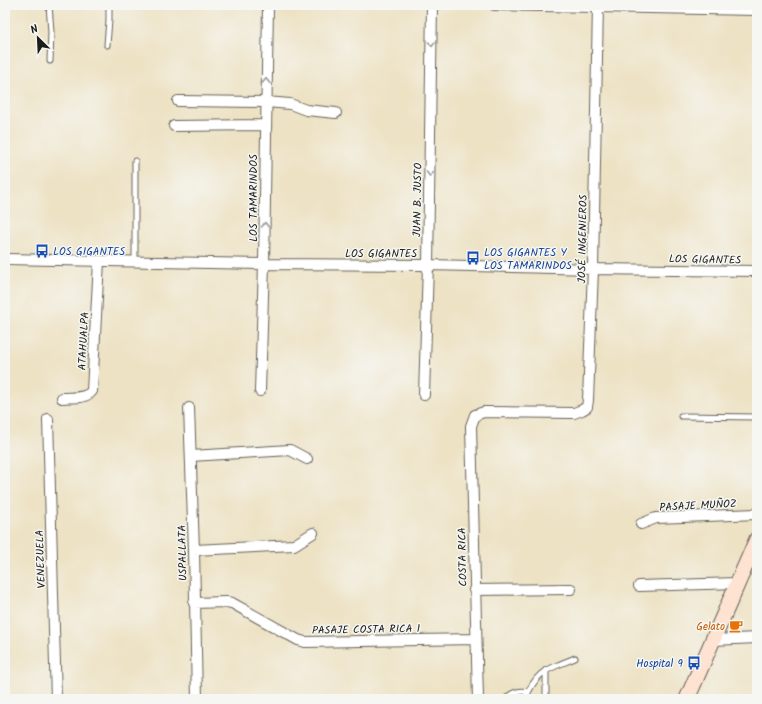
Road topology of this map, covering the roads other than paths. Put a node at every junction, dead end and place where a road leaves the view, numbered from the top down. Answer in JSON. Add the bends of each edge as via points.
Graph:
{"nodes":[{"id":1,"x":50,"y":5,"type":"edge"},
{"id":2,"x":109,"y":5,"type":"edge"},
{"id":3,"x":268,"y":5,"type":"edge"},
{"id":4,"x":432,"y":5,"type":"edge"},
{"id":5,"x":494,"y":5,"type":"edge"},
{"id":6,"x":598,"y":6,"type":"edge"},
{"id":7,"x":707,"y":7,"type":"edge"},
{"id":8,"x":757,"y":10,"type":"edge"},
{"id":9,"x":107,"y":45,"type":"dead end"},
{"id":10,"x":50,"y":60,"type":"dead end"},
{"id":11,"x":178,"y":101,"type":"dead end"},
{"id":12,"x":266,"y":102,"type":"junction"},
{"id":13,"x":336,"y":113,"type":"dead end"},
{"id":14,"x":265,"y":125,"type":"junction"},
{"id":15,"x":174,"y":126,"type":"dead end"},
{"id":16,"x":135,"y":161,"type":"dead end"},
{"id":17,"x":5,"y":259,"type":"edge"},
{"id":18,"x":99,"y":261,"type":"junction"},
{"id":19,"x":135,"y":262,"type":"junction"},
{"id":20,"x":264,"y":264,"type":"junction"},
{"id":21,"x":428,"y":265,"type":"junction"},
{"id":22,"x":593,"y":269,"type":"junction"},
{"id":23,"x":757,"y":272,"type":"edge"},
{"id":24,"x":260,"y":391,"type":"dead end"},
{"id":25,"x":424,"y":395,"type":"dead end"},
{"id":26,"x":62,"y":398,"type":"dead end"},
{"id":27,"x":189,"y":408,"type":"dead end"},
{"id":28,"x":475,"y":415,"type":"joint"},
{"id":29,"x":681,"y":416,"type":"dead end"},
{"id":30,"x":757,"y":417,"type":"edge"},
{"id":31,"x":48,"y":419,"type":"dead end"},
{"id":32,"x":191,"y":456,"type":"junction"},
{"id":33,"x":307,"y":459,"type":"dead end"},
{"id":34,"x":757,"y":514,"type":"edge"},
{"id":35,"x":641,"y":524,"type":"dead end"},
{"id":36,"x":313,"y":533,"type":"dead end"},
{"id":37,"x":756,"y":545,"type":"edge"},
{"id":38,"x":194,"y":550,"type":"junction"},
{"id":39,"x":738,"y":583,"type":"junction"},
{"id":40,"x":639,"y":586,"type":"dead end"},
{"id":41,"x":571,"y":589,"type":"dead end"},
{"id":42,"x":474,"y":590,"type":"junction"},
{"id":43,"x":194,"y":603,"type":"junction"},
{"id":44,"x":757,"y":638,"type":"edge"},
{"id":45,"x":475,"y":639,"type":"junction"},
{"id":46,"x":713,"y":640,"type":"junction"},
{"id":47,"x":575,"y":658,"type":"dead end"},
{"id":48,"x":546,"y":670,"type":"junction"},
{"id":49,"x":528,"y":692,"type":"junction"},
{"id":50,"x":56,"y":699,"type":"edge"},
{"id":51,"x":197,"y":699,"type":"edge"},
{"id":52,"x":478,"y":699,"type":"edge"},
{"id":53,"x":506,"y":699,"type":"edge"},
{"id":54,"x":525,"y":699,"type":"edge"},
{"id":55,"x":546,"y":699,"type":"edge"},
{"id":56,"x":687,"y":699,"type":"edge"}],
"edges":[{"from":1,"to":10,"type":"lane"},
{"from":2,"to":9,"type":"lane"},
{"from":12,"to":3,"type":"street","name":"LOS TAMARINDOS","one_way":true},
{"from":4,"to":21,"type":"street","name":"JUAN B. JUSTO","one_way":true},
{"from":5,"to":6,"type":"street"},
{"from":6,"to":7,"type":"street"},
{"from":6,"to":22,"type":"street","name":"JOSÉ INGENIEROS"},
{"from":7,"to":8,"type":"street"},
{"from":11,"to":12,"type":"street"},
{"from":12,"to":13,"type":"street"},
{"from":12,"to":14,"type":"street","name":"LOS TAMARINDOS"},
{"from":14,"to":15,"type":"street"},
{"from":20,"to":14,"type":"street","name":"LOS TAMARINDOS","one_way":true},
{"from":16,"to":19,"type":"lane"},
{"from":17,"to":18,"type":"street","name":"LOS GIGANTES"},
{"from":18,"to":19,"type":"street","name":"LOS GIGANTES"},
{"from":18,"to":26,"type":"street","name":"ATAHUALPA","via":[[92,391],[84,397]]},
{"from":19,"to":20,"type":"street","name":"LOS GIGANTES"},
{"from":20,"to":21,"type":"street","name":"LOS GIGANTES"},
{"from":20,"to":24,"type":"street","name":"LOS TAMARINDOS"},
{"from":21,"to":22,"type":"street","name":"LOS GIGANTES"},
{"from":21,"to":25,"type":"street","name":"JUAN B. JUSTO"},
{"from":22,"to":23,"type":"street","name":"LOS GIGANTES"},
{"from":22,"to":28,"type":"street","name":"JOSÉ INGENIEROS","via":[[587,407],[574,413],[484,412]]},
{"from":27,"to":32,"type":"street","name":"USPALLATA"},
{"from":28,"to":42,"type":"street","name":"COSTA RICA","via":[[471,426]]},
{"from":29,"to":30,"type":"lane"},
{"from":31,"to":50,"type":"street","name":"VENEZUELA"},
{"from":32,"to":33,"type":"street","via":[[290,450]]},
{"from":32,"to":38,"type":"street","name":"USPALLATA"},
{"from":34,"to":35,"type":"street","name":"PASAJE MUÑOZ","via":[[656,518]]},
{"from":36,"to":38,"type":"street","via":[[294,545]]},
{"from":37,"to":39,"type":"main road"},
{"from":38,"to":43,"type":"street","name":"USPALLATA"},
{"from":39,"to":40,"type":"street"},
{"from":39,"to":46,"type":"main road"},
{"from":41,"to":42,"type":"street"},
{"from":42,"to":45,"type":"street","name":"COSTA RICA"},
{"from":43,"to":45,"type":"street","name":"PASAJE COSTA RICA 1","via":[[232,603],[305,642]]},
{"from":43,"to":51,"type":"street","name":"USPALLATA"},
{"from":44,"to":46,"type":"street"},
{"from":45,"to":52,"type":"street","name":"COSTA RICA"},
{"from":46,"to":56,"type":"main road"},
{"from":47,"to":48,"type":"lane"},
{"from":48,"to":49,"type":"lane","via":[[535,679]]},
{"from":48,"to":55,"type":"lane"},
{"from":49,"to":53,"type":"lane","via":[[513,693]]},
{"from":49,"to":54,"type":"lane"}]}
